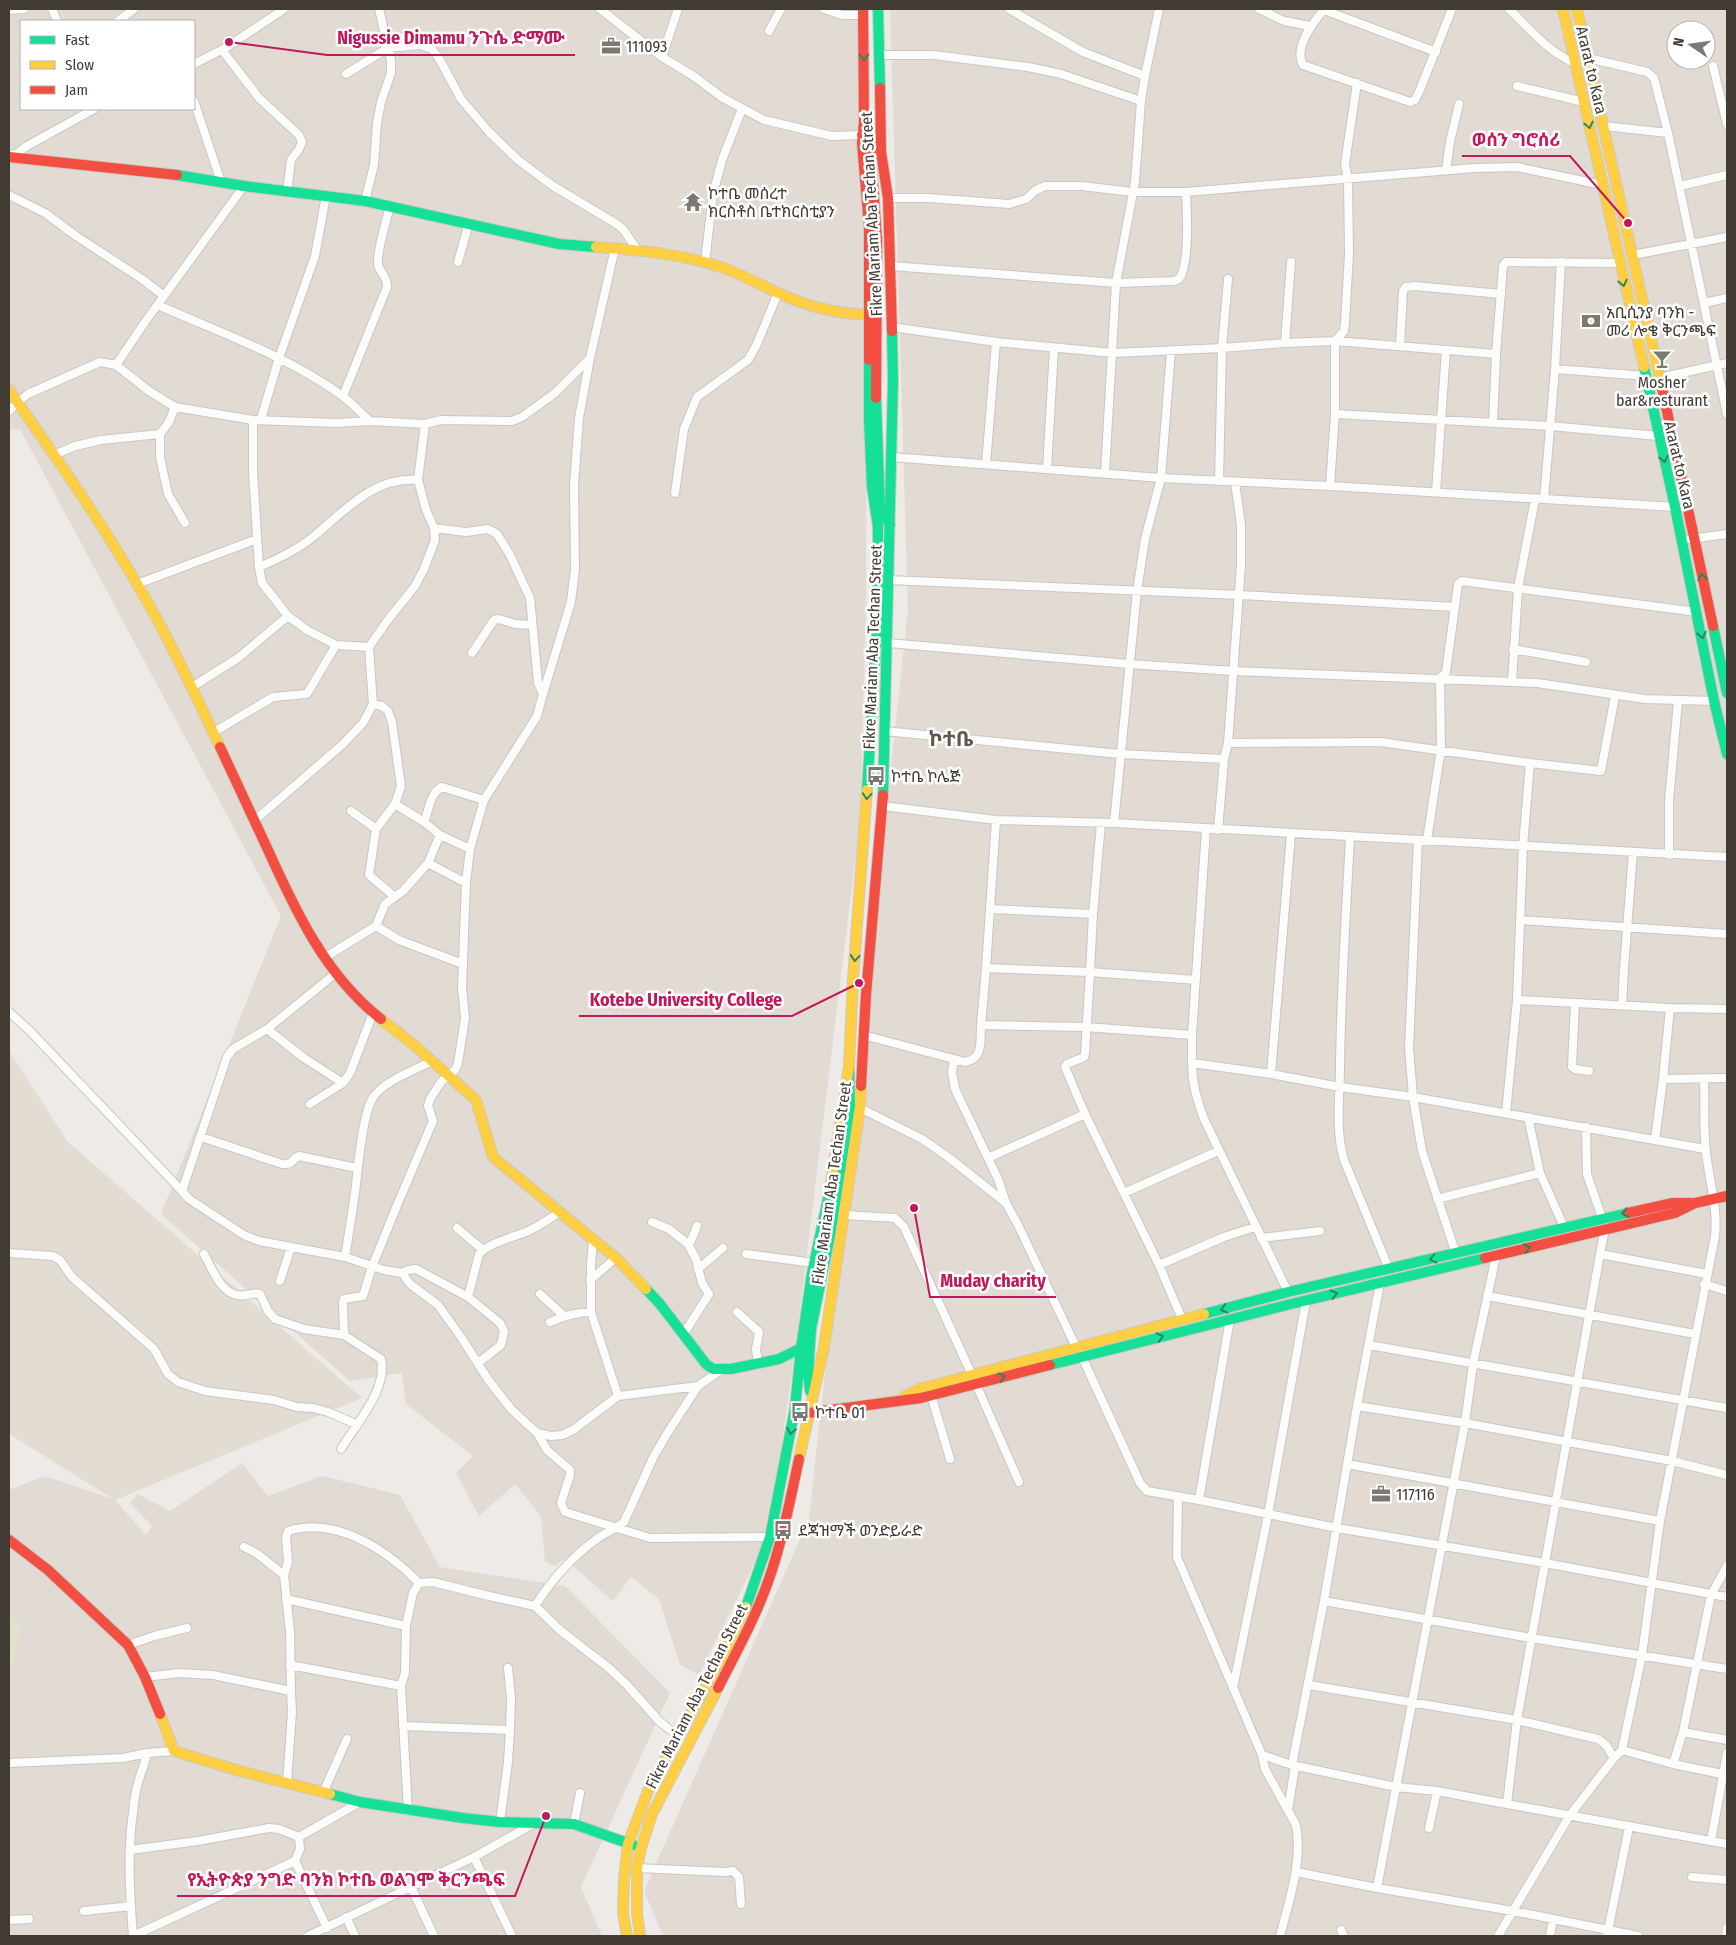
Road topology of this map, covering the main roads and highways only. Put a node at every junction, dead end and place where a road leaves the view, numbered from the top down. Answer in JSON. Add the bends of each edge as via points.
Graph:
{"nodes":[{"id":1,"x":878,"y":9,"type":"edge"},
{"id":2,"x":1577,"y":9,"type":"edge"},
{"id":3,"x":1563,"y":10,"type":"edge"},
{"id":4,"x":863,"y":12,"type":"edge"},
{"id":5,"x":9,"y":156,"type":"edge"},
{"id":6,"x":872,"y":315,"type":"junction"},
{"id":7,"x":9,"y":390,"type":"edge"},
{"id":8,"x":877,"y":510,"type":"junction"},
{"id":9,"x":891,"y":527,"type":"junction"},
{"id":10,"x":1727,"y":693,"type":"edge"},
{"id":11,"x":1727,"y":754,"type":"edge"},
{"id":12,"x":849,"y":1066,"type":"junction"},
{"id":13,"x":1727,"y":1196,"type":"edge"},
{"id":14,"x":1695,"y":1203,"type":"junction"},
{"id":15,"x":1257,"y":1300,"type":"junction"},
{"id":16,"x":1260,"y":1312,"type":"junction"},
{"id":17,"x":801,"y":1348,"type":"junction"},
{"id":18,"x":779,"y":1359,"type":"junction"},
{"id":19,"x":1042,"y":1361,"type":"junction"},
{"id":20,"x":799,"y":1368,"type":"junction"},
{"id":21,"x":974,"y":1380,"type":"junction"},
{"id":22,"x":898,"y":1400,"type":"junction"},
{"id":23,"x":811,"y":1401,"type":"junction"},
{"id":24,"x":808,"y":1413,"type":"junction"},
{"id":25,"x":9,"y":1540,"type":"edge"},
{"id":26,"x":628,"y":1844,"type":"junction"},
{"id":27,"x":641,"y":1848,"type":"junction"},
{"id":28,"x":627,"y":1936,"type":"edge"},
{"id":29,"x":640,"y":1936,"type":"edge"}],
"edges":[{"from":1,"to":9,"type":"main road","name":"Fikre Mariam Aba Techan Street","via":[[881,152],[888,198],[891,266]]},
{"from":2,"to":3,"type":"main road"},
{"from":10,"to":2,"type":"main road","name":"Ararat to Kara","one_way":true},
{"from":3,"to":11,"type":"main road","name":"Ararat to Kara","one_way":true},
{"from":4,"to":6,"type":"main road","one_way":true,"via":[[862,135],[870,226]]},
{"from":5,"to":6,"type":"main road","via":[[365,200],[559,244],[658,250],[747,277],[820,310]]},
{"from":6,"to":8,"type":"main road"},
{"from":7,"to":18,"type":"main road","via":[[137,584],[214,732],[290,899],[324,958],[373,1013],[476,1100],[493,1157],[618,1260],[660,1304],[706,1364],[720,1370]]},
{"from":8,"to":9,"type":"main road"},
{"from":8,"to":12,"type":"main road","one_way":true,"via":[[876,675]]},
{"from":9,"to":23,"type":"main road","name":"Fikre Mariam Aba Techan Street","via":[[883,806],[863,1035],[860,1108],[824,1346]]},
{"from":12,"to":17,"type":"main road"},
{"from":12,"to":23,"type":"main road","via":[[850,1106],[845,1149],[812,1329],[808,1374]]},
{"from":13,"to":14,"type":"main road"},
{"from":14,"to":15,"type":"main road","one_way":true,"via":[[1672,1203],[1602,1218]]},
{"from":16,"to":14,"type":"main road","one_way":true,"via":[[1675,1213]]},
{"from":15,"to":16,"type":"main road"},
{"from":15,"to":19,"type":"main road","one_way":true,"via":[[1076,1347]]},
{"from":19,"to":16,"type":"main road","one_way":true,"via":[[1082,1356]]},
{"from":17,"to":18,"type":"main road"},
{"from":17,"to":20,"type":"main road"},
{"from":18,"to":20,"type":"main road"},
{"from":19,"to":21,"type":"main road"},
{"from":20,"to":26,"type":"main road","one_way":true,"via":[[795,1408],[770,1537],[749,1602],[648,1791]]},
{"from":21,"to":22,"type":"main road","via":[[921,1398]]},
{"from":21,"to":22,"type":"main road","via":[[920,1390]]},
{"from":22,"to":24,"type":"main road"},
{"from":23,"to":24,"type":"main road","name":"Fikre Mariam Aba Techan Street"},
{"from":24,"to":27,"type":"main road","name":"Fikre Mariam Aba Techan Street","via":[[782,1537],[752,1625],[652,1814]]},
{"from":25,"to":26,"type":"main road","via":[[48,1570],[128,1645],[145,1677],[174,1751],[360,1802],[500,1822],[574,1824]]},
{"from":26,"to":27,"type":"main road"},
{"from":26,"to":28,"type":"main road","via":[[623,1913]]},
{"from":27,"to":29,"type":"main road","name":"Fikre Mariam Aba Techan Street","via":[[637,1868]]}]}
